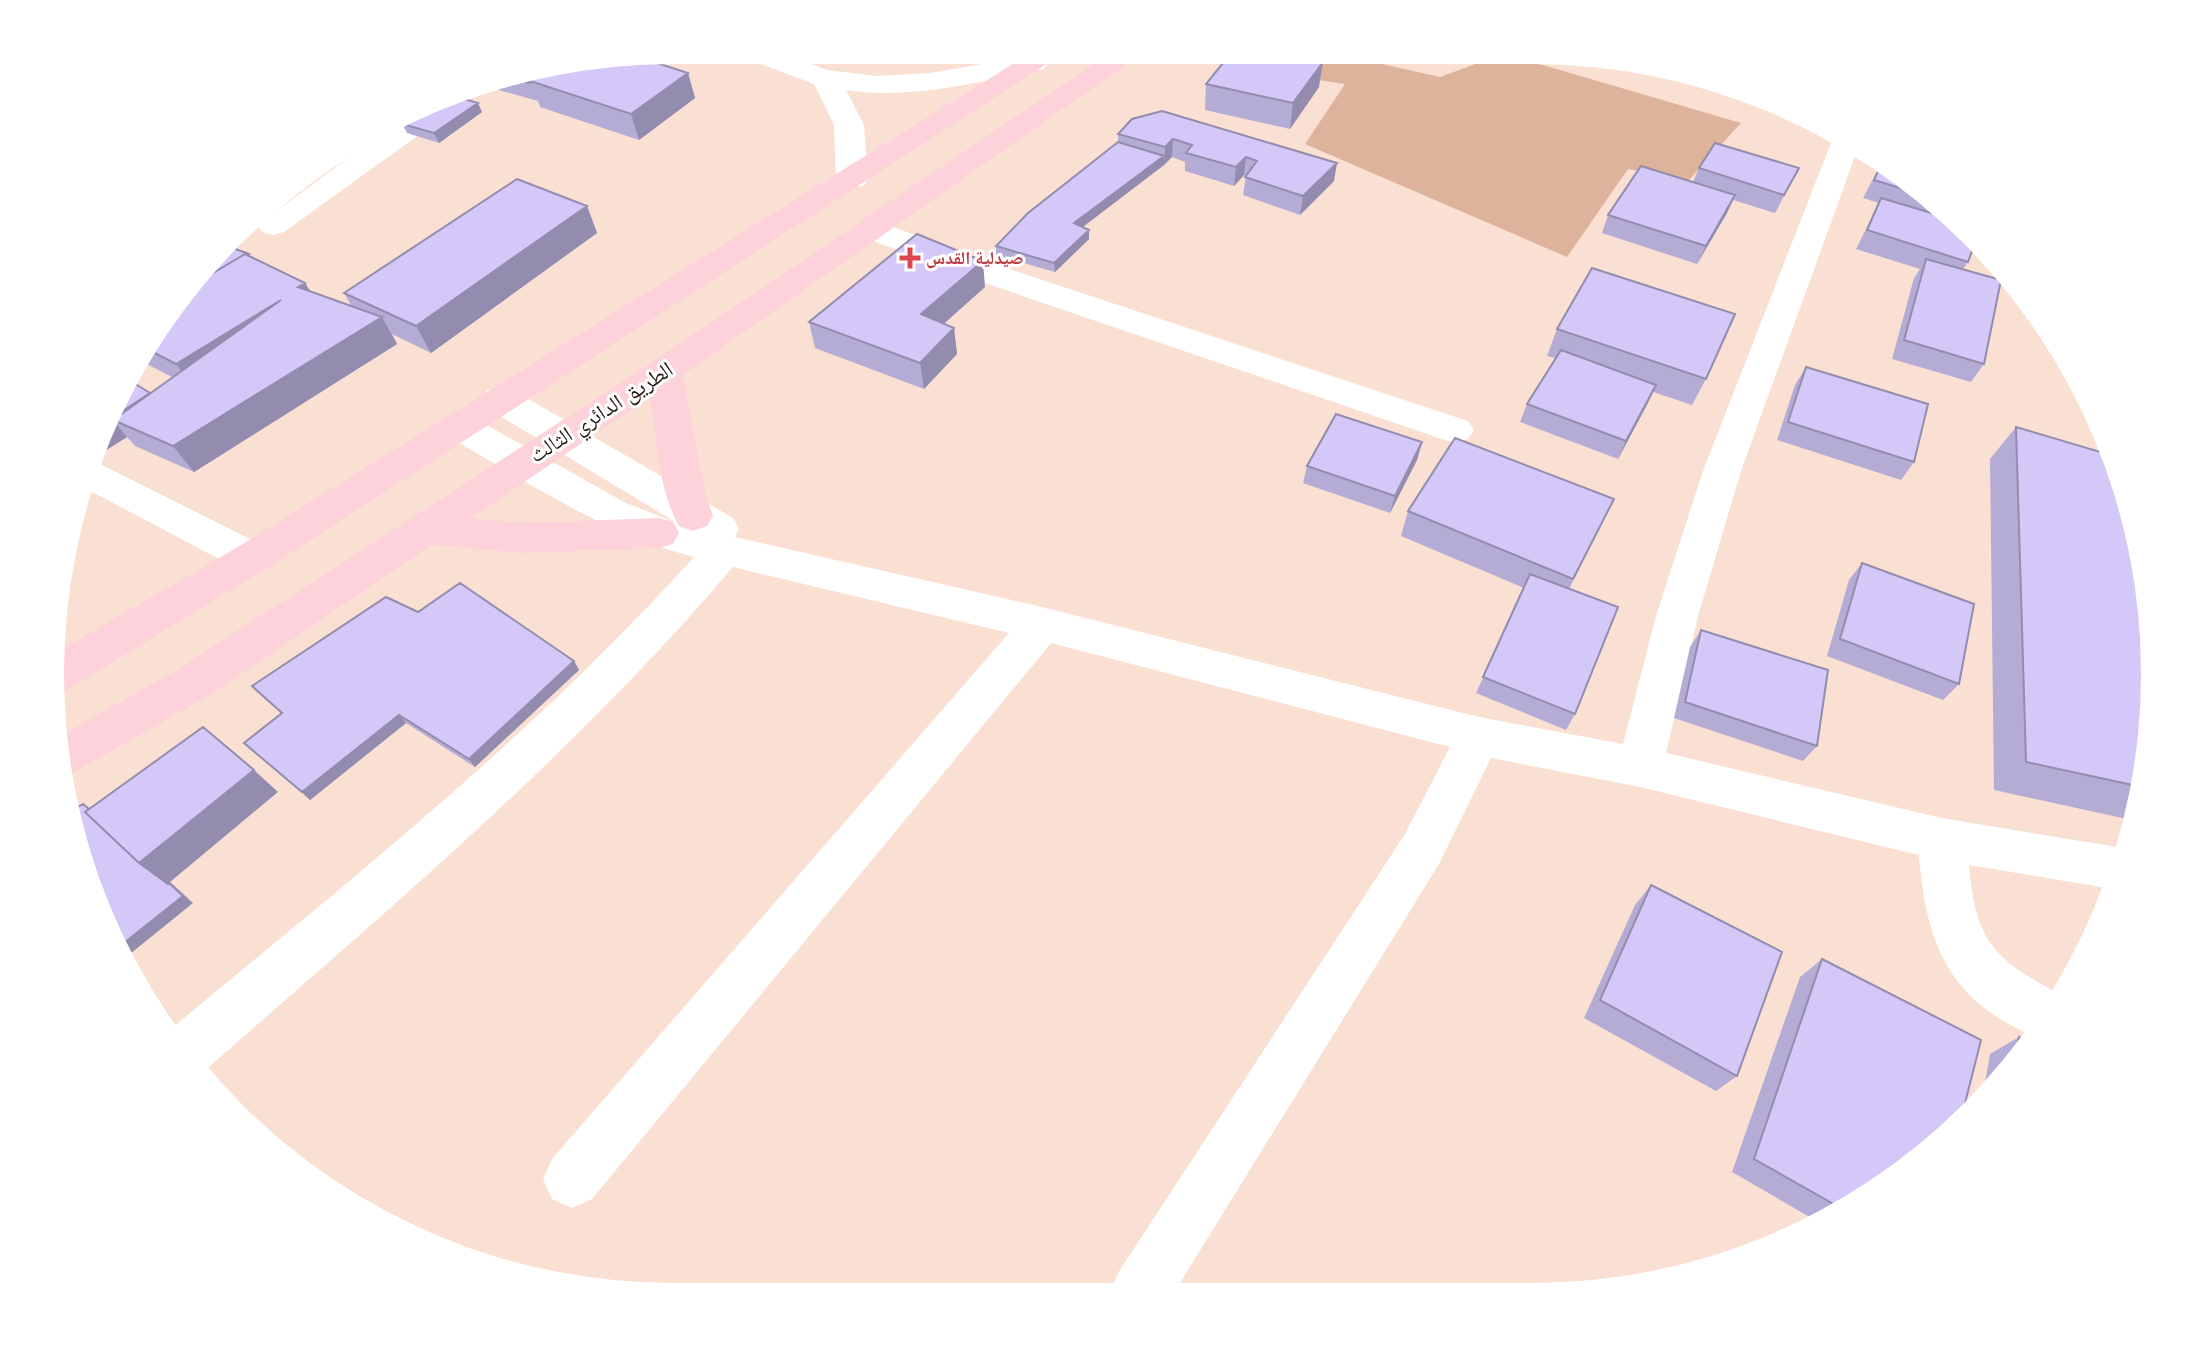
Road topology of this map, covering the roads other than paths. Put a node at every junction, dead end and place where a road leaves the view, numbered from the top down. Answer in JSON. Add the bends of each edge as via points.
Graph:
{"nodes":[{"id":1,"x":786,"y":64,"type":"edge"},
{"id":2,"x":1012,"y":64,"type":"edge"},
{"id":3,"x":1034,"y":64,"type":"edge"},
{"id":4,"x":1113,"y":64,"type":"edge"},
{"id":5,"x":826,"y":79,"type":"junction"},
{"id":6,"x":424,"y":117,"type":"edge"},
{"id":7,"x":1842,"y":150,"type":"edge"},
{"id":8,"x":852,"y":179,"type":"junction"},
{"id":9,"x":273,"y":225,"type":"dead end"},
{"id":10,"x":874,"y":230,"type":"junction"},
{"id":11,"x":664,"y":371,"type":"junction"},
{"id":12,"x":500,"y":399,"type":"junction"},
{"id":13,"x":459,"y":426,"type":"junction"},
{"id":14,"x":1455,"y":430,"type":"dead end"},
{"id":15,"x":563,"y":436,"type":"junction"},
{"id":16,"x":523,"y":463,"type":"junction"},
{"id":17,"x":96,"y":477,"type":"edge"},
{"id":18,"x":676,"y":524,"type":"junction"},
{"id":19,"x":424,"y":529,"type":"junction"},
{"id":20,"x":724,"y":550,"type":"junction"},
{"id":21,"x":252,"y":558,"type":"junction"},
{"id":22,"x":781,"y":562,"type":"junction"},
{"id":23,"x":1042,"y":624,"type":"junction"},
{"id":24,"x":64,"y":669,"type":"edge"},
{"id":25,"x":1479,"y":736,"type":"junction"},
{"id":26,"x":69,"y":754,"type":"edge"},
{"id":27,"x":1640,"y":767,"type":"junction"},
{"id":28,"x":1942,"y":839,"type":"junction"},
{"id":29,"x":2110,"y":866,"type":"edge"},
{"id":30,"x":2038,"y":1011,"type":"edge"},
{"id":31,"x":191,"y":1047,"type":"edge"},
{"id":32,"x":572,"y":1179,"type":"dead end"},
{"id":33,"x":1146,"y":1283,"type":"edge"}],
"edges":[{"from":1,"to":5,"type":"street"},
{"from":2,"to":5,"type":"street","via":[[912,83]]},
{"from":3,"to":8,"type":"main road"},
{"from":4,"to":10,"type":"main road","name":"الطريق الدائري الثالث"},
{"from":5,"to":8,"type":"street","via":[[849,125]]},
{"from":6,"to":9,"type":"street"},
{"from":7,"to":27,"type":"street","via":[[1722,471],[1677,616]]},
{"from":8,"to":12,"type":"main road"},
{"from":10,"to":11,"type":"main road","name":"الطريق الدائري الثالث"},
{"from":10,"to":14,"type":"street"},
{"from":11,"to":15,"type":"main road","name":"الطريق الدائري الثالث"},
{"from":11,"to":18,"type":"main road","via":[[684,488]]},
{"from":12,"to":13,"type":"main road"},
{"from":12,"to":15,"type":"street"},
{"from":13,"to":16,"type":"street"},
{"from":13,"to":21,"type":"main road"},
{"from":15,"to":16,"type":"main road","name":"الطريق الدائري الثالث"},
{"from":15,"to":18,"type":"street"},
{"from":16,"to":18,"type":"street","via":[[612,513]]},
{"from":16,"to":19,"type":"main road","name":"الطريق الدائري الثالث"},
{"from":17,"to":21,"type":"street"},
{"from":18,"to":19,"type":"main road","via":[[522,538]]},
{"from":18,"to":20,"type":"street"},
{"from":18,"to":22,"type":"street"},
{"from":19,"to":26,"type":"main road","name":"الطريق الدائري الثالث","via":[[191,684]]},
{"from":20,"to":22,"type":"street"},
{"from":20,"to":31,"type":"street","via":[[678,605],[464,816]]},
{"from":21,"to":24,"type":"main road"},
{"from":22,"to":23,"type":"street"},
{"from":23,"to":25,"type":"street"},
{"from":23,"to":32,"type":"street"},
{"from":25,"to":27,"type":"street"},
{"from":25,"to":33,"type":"street","via":[[1422,849]]},
{"from":27,"to":28,"type":"street"},
{"from":28,"to":29,"type":"street"},
{"from":28,"to":30,"type":"street","via":[[1955,930],[1975,966]]}]}
